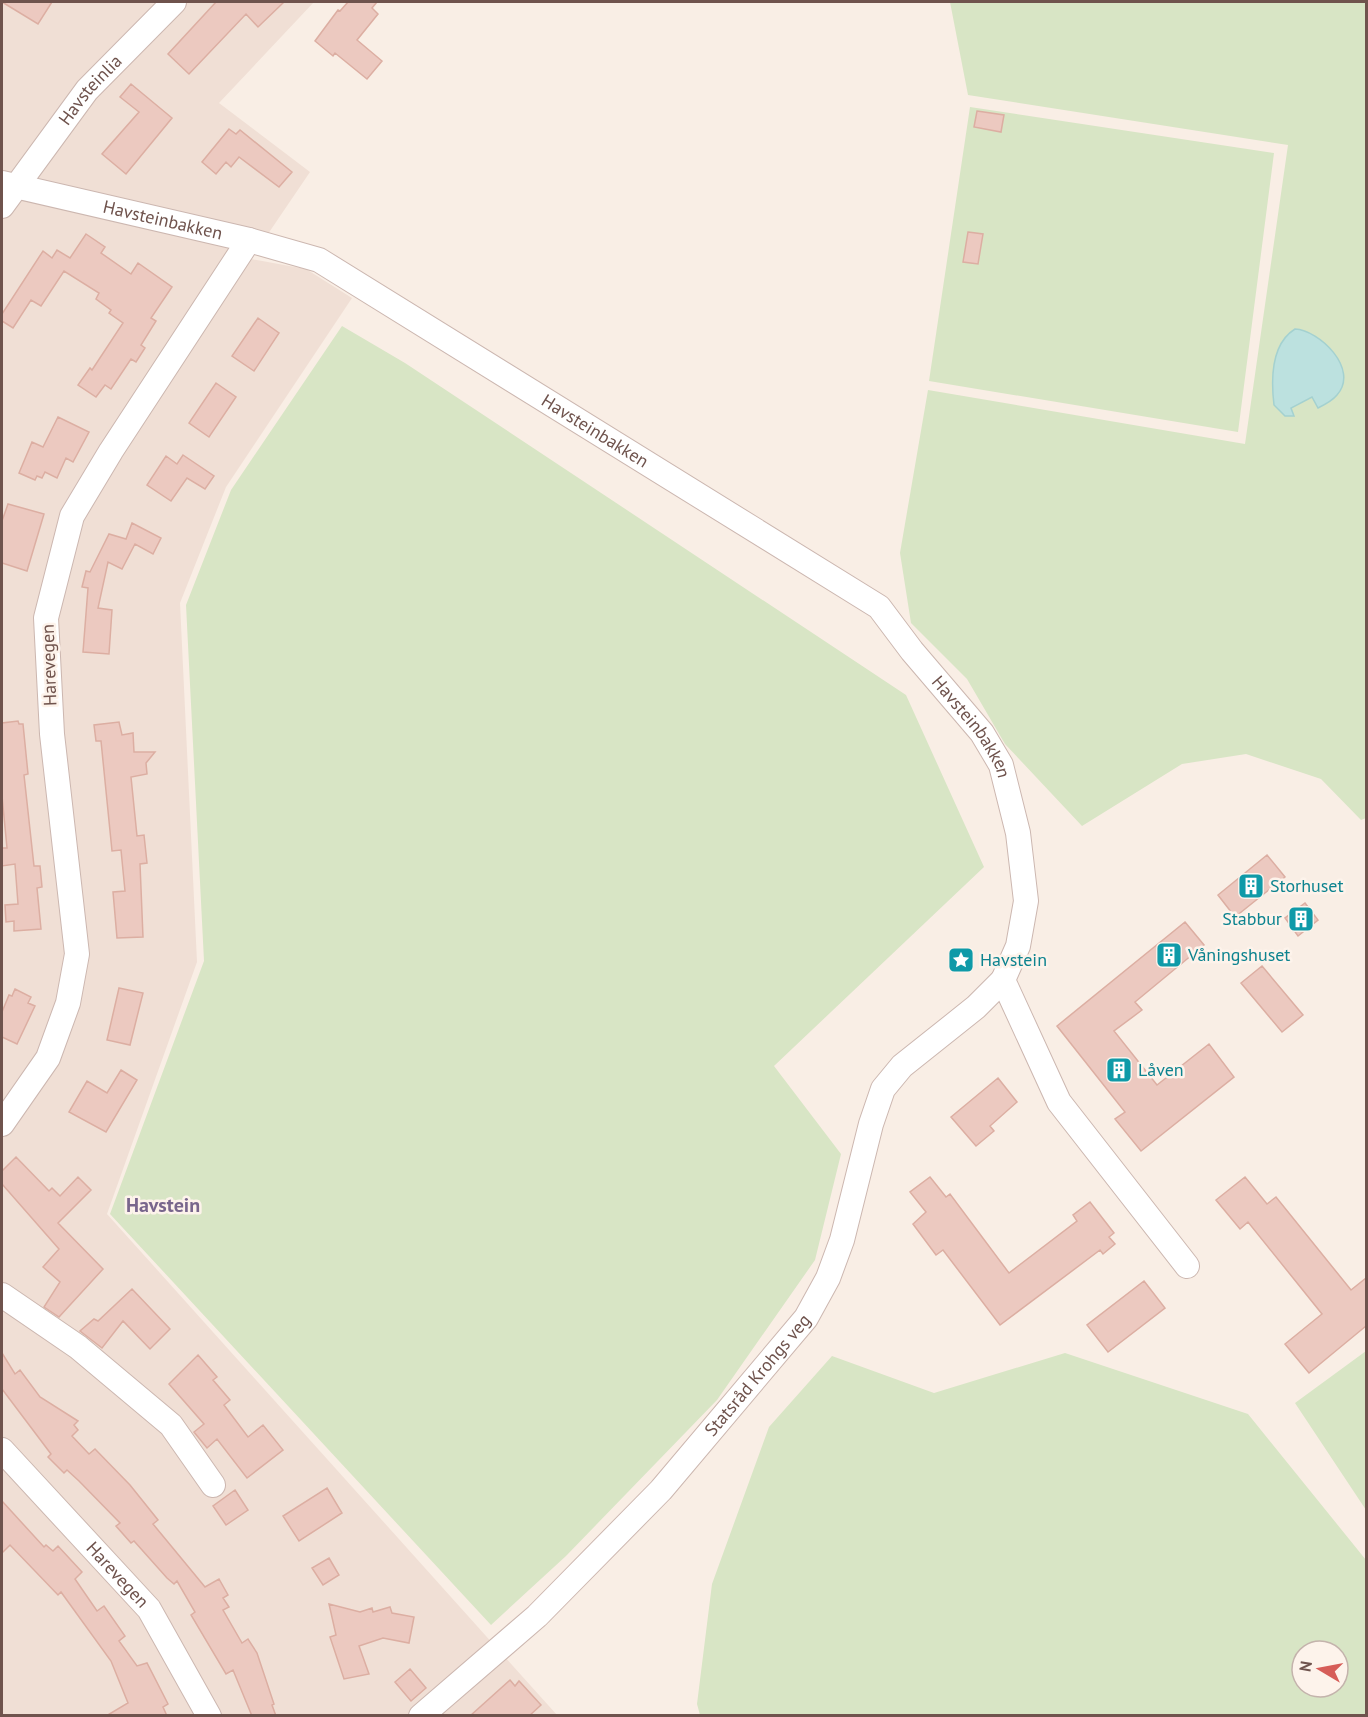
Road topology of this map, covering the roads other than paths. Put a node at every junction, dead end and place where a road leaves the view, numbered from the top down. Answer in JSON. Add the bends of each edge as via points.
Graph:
{"nodes":[{"id":1,"x":174,"y":2,"type":"edge"},
{"id":2,"x":6,"y":192,"type":"edge"},
{"id":3,"x":249,"y":240,"type":"junction"},
{"id":4,"x":1025,"y":881,"type":"joint"},
{"id":5,"x":1003,"y":980,"type":"junction"},
{"id":6,"x":4,"y":1114,"type":"edge"},
{"id":7,"x":1187,"y":1266,"type":"dead end"},
{"id":8,"x":2,"y":1295,"type":"edge"},
{"id":9,"x":2,"y":1450,"type":"edge"},
{"id":10,"x":213,"y":1485,"type":"dead end"},
{"id":11,"x":209,"y":1716,"type":"edge"},
{"id":12,"x":421,"y":1716,"type":"edge"}],
"edges":[{"from":1,"to":2,"type":"street","name":"Havsteinlia","via":[[87,90]]},
{"from":2,"to":3,"type":"street","name":"Havsteinbakken"},
{"from":3,"to":4,"type":"street","name":"Havsteinbakken","via":[[319,260],[879,607],[982,733],[1001,765],[1018,832]]},
{"from":3,"to":6,"type":"street","name":"Harevegen","via":[[72,516],[46,618],[52,734],[77,954],[68,1003],[48,1058]]},
{"from":4,"to":5,"type":"street","name":"Statsråd Krohgs veg","via":[[1026,900],[1018,946]]},
{"from":5,"to":7,"type":"street","via":[[1059,1102]]},
{"from":5,"to":12,"type":"street","name":"Statsråd Krohgs veg","via":[[976,1007],[902,1066],[883,1089],[842,1240],[828,1278],[806,1318],[652,1499],[537,1616]]},
{"from":8,"to":10,"type":"street","via":[[78,1347],[171,1425]]},
{"from":9,"to":11,"type":"street","name":"Harevegen","via":[[148,1609]]}]}
